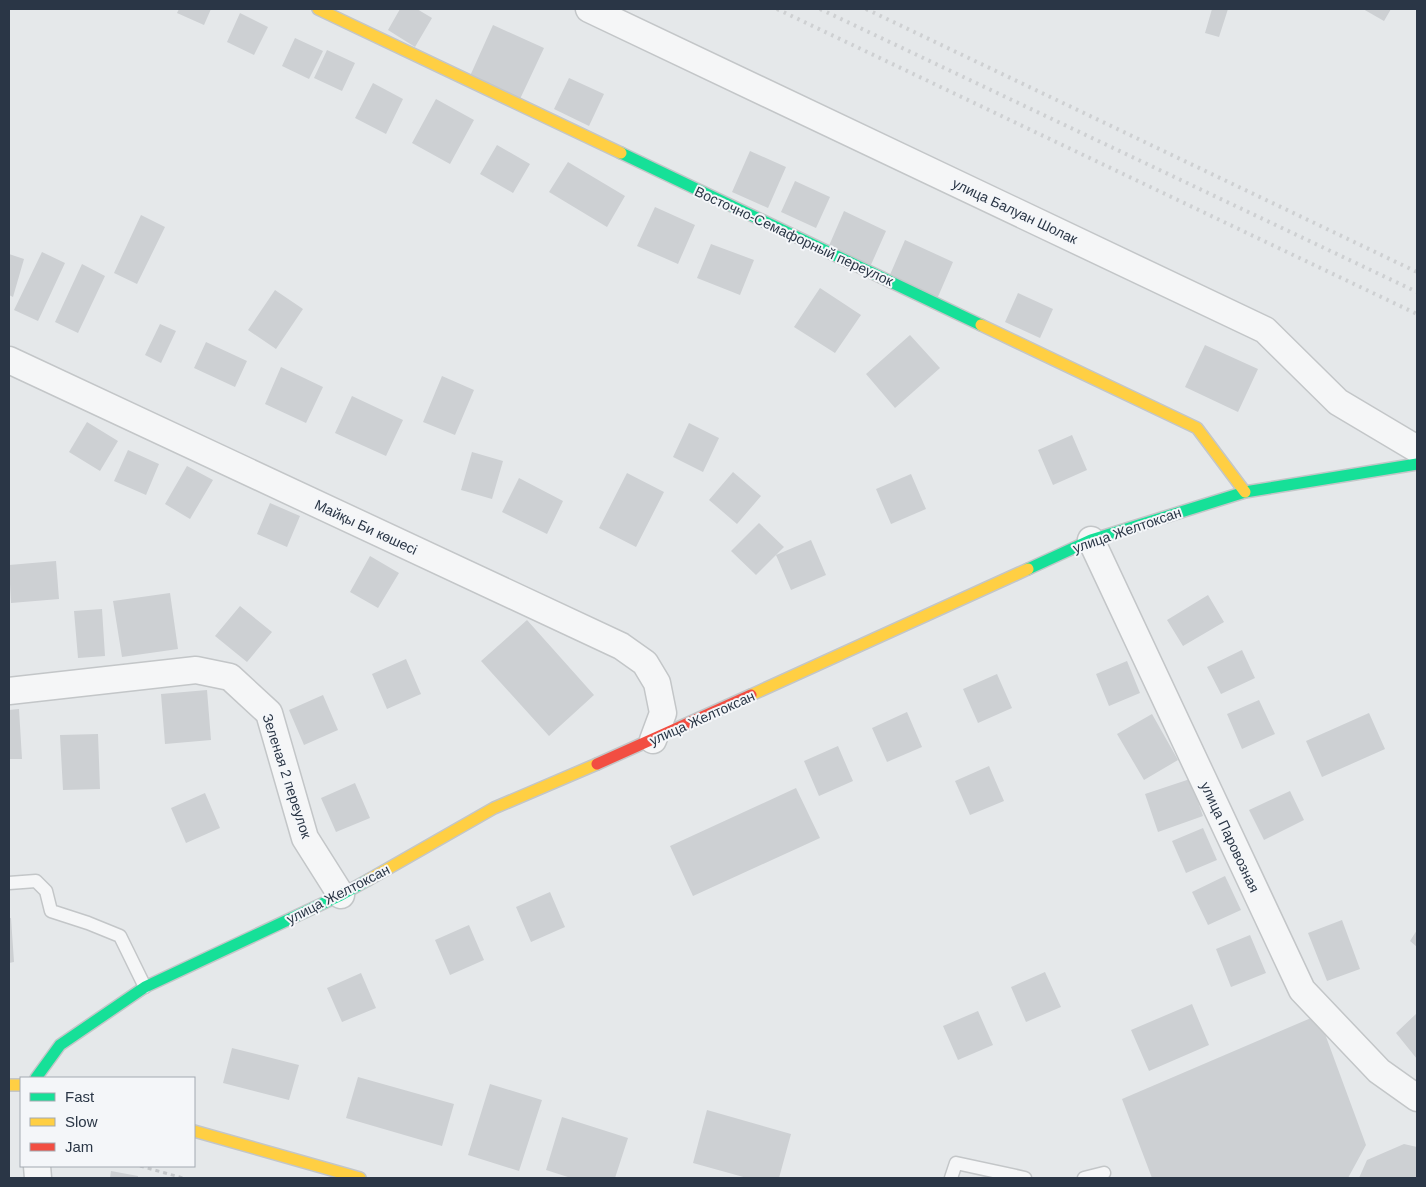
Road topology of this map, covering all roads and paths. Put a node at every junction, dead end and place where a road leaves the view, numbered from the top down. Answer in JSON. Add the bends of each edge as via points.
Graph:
{"nodes":[{"id":1,"x":318,"y":9,"type":"edge"},
{"id":2,"x":589,"y":9,"type":"edge"},
{"id":3,"x":9,"y":360,"type":"edge"},
{"id":4,"x":1417,"y":449,"type":"edge"},
{"id":5,"x":1417,"y":464,"type":"edge"},
{"id":6,"x":1246,"y":492,"type":"junction"},
{"id":7,"x":1091,"y":540,"type":"junction"},
{"id":8,"x":9,"y":692,"type":"edge"},
{"id":9,"x":653,"y":740,"type":"junction"},
{"id":10,"x":9,"y":883,"type":"edge"},
{"id":11,"x":341,"y":895,"type":"junction"},
{"id":12,"x":145,"y":987,"type":"junction"},
{"id":13,"x":37,"y":1077,"type":"edge"},
{"id":14,"x":1417,"y":1098,"type":"edge"},
{"id":15,"x":195,"y":1131,"type":"edge"},
{"id":16,"x":144,"y":1167,"type":"edge"},
{"id":17,"x":1104,"y":1173,"type":"dead end"},
{"id":18,"x":183,"y":1178,"type":"edge"},
{"id":19,"x":360,"y":1178,"type":"edge"},
{"id":20,"x":952,"y":1178,"type":"edge"},
{"id":21,"x":1025,"y":1178,"type":"edge"},
{"id":22,"x":1084,"y":1178,"type":"edge"}],
"edges":[{"from":1,"to":6,"type":"street","name":"Восточно-Семафорный переулок","via":[[1197,428]]},
{"from":2,"to":4,"type":"street","name":"улица Балуан Шолак","via":[[1265,330],[1338,402]]},
{"from":3,"to":9,"type":"street","name":"Майқы Би көшесі","via":[[621,646],[645,663],[657,683],[662,713]]},
{"from":5,"to":6,"type":"street","name":"улица Желтоксан"},
{"from":6,"to":7,"type":"street","name":"улица Желтоксан"},
{"from":7,"to":9,"type":"street","name":"улица Желтоксан"},
{"from":7,"to":14,"type":"street","name":"улица Паровозная","via":[[1302,990],[1379,1071]]},
{"from":8,"to":11,"type":"street","name":"Зеленая 2 переулок","via":[[196,670],[230,677],[269,712],[305,838]]},
{"from":9,"to":11,"type":"street","name":"улица Желтоксан","via":[[494,808]]},
{"from":10,"to":12,"type":"lane","via":[[36,881],[46,891],[51,911],[120,936]]},
{"from":11,"to":12,"type":"street","name":"улица Желтоксан"},
{"from":12,"to":13,"type":"street","name":"улица Желтоксан","via":[[60,1045]]},
{"from":15,"to":19,"type":"street"},
{"from":16,"to":18,"type":"path"},
{"from":17,"to":22,"type":"lane"},
{"from":20,"to":21,"type":"lane","via":[[956,1163]]}]}
